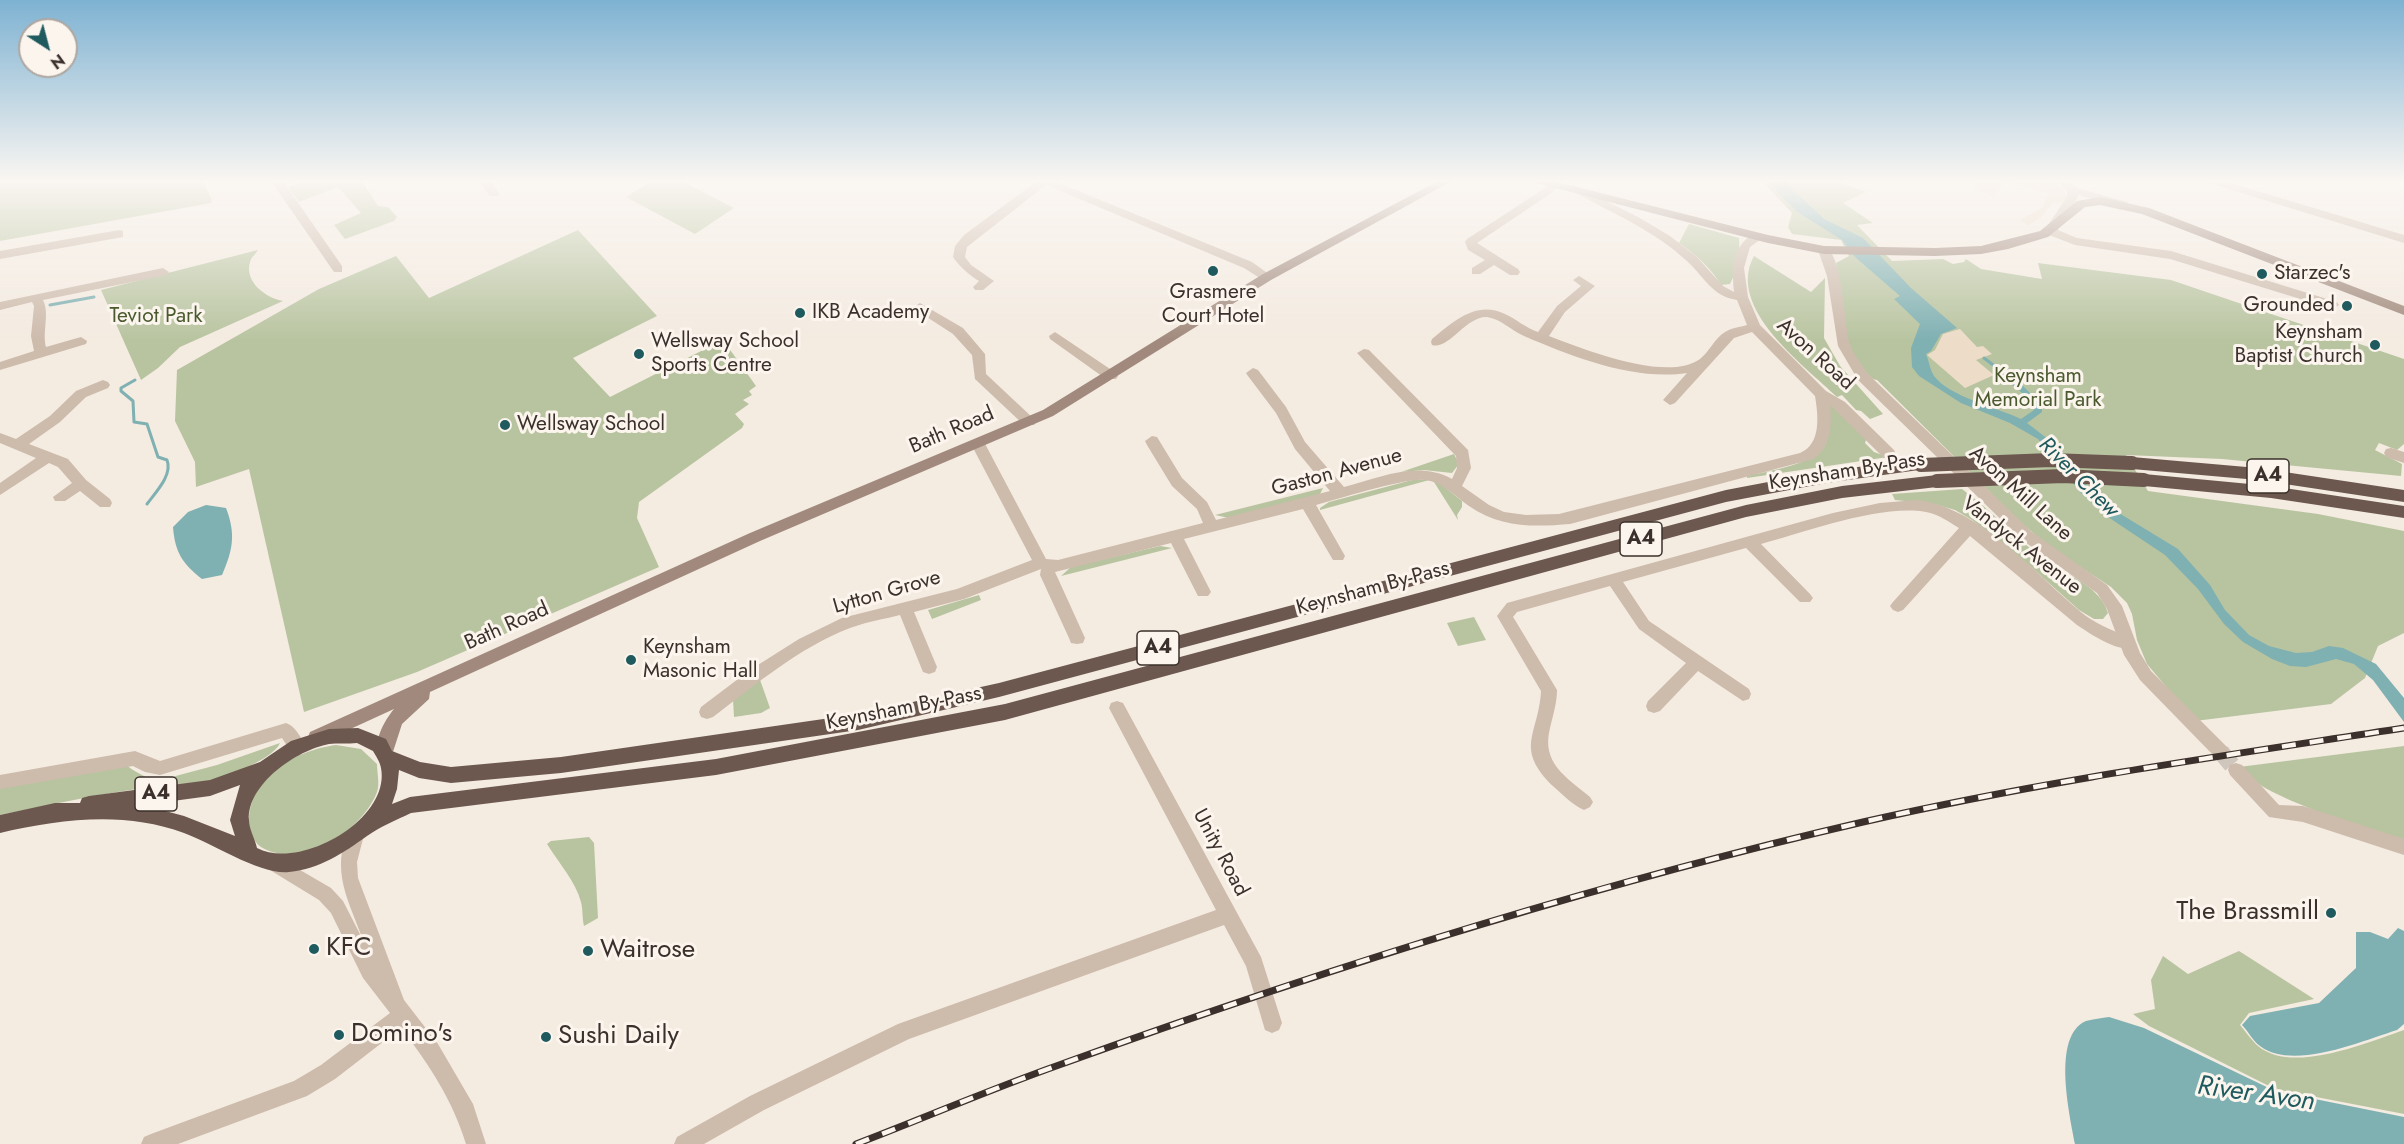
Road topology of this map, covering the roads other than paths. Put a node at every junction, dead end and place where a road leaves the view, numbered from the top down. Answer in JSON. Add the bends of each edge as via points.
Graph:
{"nodes":[{"id":1,"x":117,"y":234,"type":"edge"},
{"id":2,"x":314,"y":234,"type":"edge"},
{"id":3,"x":973,"y":234,"type":"edge"},
{"id":4,"x":1174,"y":234,"type":"edge"},
{"id":5,"x":1346,"y":234,"type":"edge"},
{"id":6,"x":1483,"y":234,"type":"edge"},
{"id":7,"x":1656,"y":234,"type":"edge"},
{"id":8,"x":1751,"y":234,"type":"edge"},
{"id":9,"x":2040,"y":234,"type":"edge"},
{"id":10,"x":2062,"y":234,"type":"edge"},
{"id":11,"x":2206,"y":234,"type":"edge"},
{"id":12,"x":1757,"y":236,"type":"junction"},
{"id":13,"x":1824,"y":250,"type":"junction"},
{"id":14,"x":0,"y":255,"type":"edge"},
{"id":15,"x":1493,"y":260,"type":"junction"},
{"id":16,"x":338,"y":268,"type":"dead end"},
{"id":17,"x":1476,"y":271,"type":"dead end"},
{"id":18,"x":163,"y":272,"type":"dead end"},
{"id":19,"x":1514,"y":272,"type":"dead end"},
{"id":20,"x":1267,"y":277,"type":"junction"},
{"id":21,"x":1579,"y":280,"type":"dead end"},
{"id":22,"x":987,"y":281,"type":"dead end"},
{"id":23,"x":2251,"y":282,"type":"junction"},
{"id":24,"x":2247,"y":296,"type":"dead end"},
{"id":25,"x":36,"y":297,"type":"junction"},
{"id":26,"x":1743,"y":297,"type":"junction"},
{"id":27,"x":2333,"y":305,"type":"dead end"},
{"id":28,"x":0,"y":306,"type":"edge"},
{"id":29,"x":920,"y":307,"type":"dead end"},
{"id":30,"x":2404,"y":310,"type":"edge"},
{"id":31,"x":1754,"y":327,"type":"junction"},
{"id":32,"x":1055,"y":336,"type":"dead end"},
{"id":33,"x":1541,"y":338,"type":"junction"},
{"id":34,"x":81,"y":341,"type":"dead end"},
{"id":35,"x":1437,"y":342,"type":"dead end"},
{"id":36,"x":40,"y":353,"type":"junction"},
{"id":37,"x":1364,"y":353,"type":"dead end"},
{"id":38,"x":1703,"y":363,"type":"junction"},
{"id":39,"x":1,"y":366,"type":"edge"},
{"id":40,"x":1253,"y":373,"type":"dead end"},
{"id":41,"x":1111,"y":375,"type":"junction"},
{"id":42,"x":103,"y":385,"type":"dead end"},
{"id":43,"x":1821,"y":394,"type":"junction"},
{"id":44,"x":1670,"y":400,"type":"dead end"},
{"id":45,"x":1029,"y":422,"type":"junction"},
{"id":46,"x":0,"y":438,"type":"edge"},
{"id":47,"x":1152,"y":441,"type":"dead end"},
{"id":48,"x":19,"y":444,"type":"junction"},
{"id":49,"x":978,"y":444,"type":"junction"},
{"id":50,"x":1888,"y":454,"type":"dead end"},
{"id":51,"x":49,"y":456,"type":"junction"},
{"id":52,"x":81,"y":484,"type":"junction"},
{"id":53,"x":1454,"y":488,"type":"junction"},
{"id":54,"x":0,"y":490,"type":"edge"},
{"id":55,"x":1341,"y":494,"type":"junction"},
{"id":56,"x":60,"y":496,"type":"dead end"},
{"id":57,"x":2404,"y":496,"type":"edge"},
{"id":58,"x":105,"y":503,"type":"dead end"},
{"id":59,"x":1307,"y":503,"type":"junction"},
{"id":60,"x":2404,"y":512,"type":"edge"},
{"id":61,"x":1969,"y":527,"type":"junction"},
{"id":62,"x":1213,"y":528,"type":"junction"},
{"id":63,"x":1175,"y":537,"type":"junction"},
{"id":64,"x":1749,"y":542,"type":"junction"},
{"id":65,"x":1338,"y":556,"type":"dead end"},
{"id":66,"x":1044,"y":565,"type":"junction"},
{"id":67,"x":1613,"y":579,"type":"junction"},
{"id":68,"x":1203,"y":592,"type":"dead end"},
{"id":69,"x":1805,"y":598,"type":"dead end"},
{"id":70,"x":1898,"y":606,"type":"dead end"},
{"id":71,"x":905,"y":608,"type":"junction"},
{"id":72,"x":1077,"y":638,"type":"dead end"},
{"id":73,"x":2126,"y":643,"type":"junction"},
{"id":74,"x":1697,"y":662,"type":"junction"},
{"id":75,"x":929,"y":667,"type":"dead end"},
{"id":76,"x":451,"y":676,"type":"junction"},
{"id":77,"x":1743,"y":694,"type":"dead end"},
{"id":78,"x":1654,"y":706,"type":"dead end"},
{"id":79,"x":1117,"y":708,"type":"dead end"},
{"id":80,"x":707,"y":712,"type":"dead end"},
{"id":81,"x":303,"y":744,"type":"junction"},
{"id":82,"x":2221,"y":752,"type":"tunnel mouth"},
{"id":83,"x":387,"y":755,"type":"junction"},
{"id":84,"x":264,"y":769,"type":"junction"},
{"id":85,"x":2236,"y":770,"type":"tunnel mouth"},
{"id":86,"x":0,"y":782,"type":"edge"},
{"id":87,"x":1584,"y":802,"type":"dead end"},
{"id":88,"x":46,"y":814,"type":"junction"},
{"id":89,"x":0,"y":824,"type":"edge"},
{"id":90,"x":359,"y":831,"type":"junction"},
{"id":91,"x":2404,"y":847,"type":"edge"},
{"id":92,"x":249,"y":853,"type":"junction"},
{"id":93,"x":276,"y":864,"type":"junction"},
{"id":94,"x":1227,"y":915,"type":"junction"},
{"id":95,"x":401,"y":1011,"type":"junction"},
{"id":96,"x":1272,"y":1023,"type":"dead end"},
{"id":97,"x":151,"y":1144,"type":"edge"},
{"id":98,"x":476,"y":1144,"type":"edge"},
{"id":99,"x":684,"y":1144,"type":"edge"}],
"edges":[{"from":1,"to":14,"type":"street"},
{"from":2,"to":16,"type":"street"},
{"from":3,"to":22,"type":"street","via":[[961,246],[959,257]]},
{"from":4,"to":20,"type":"street","via":[[1248,265]]},
{"from":5,"to":20,"type":"main road","name":"Bath Road"},
{"from":6,"to":15,"type":"street","via":[[1471,242],[1473,247]]},
{"from":7,"to":26,"type":"street","via":[[1694,261],[1717,290],[1727,296]]},
{"from":8,"to":12,"type":"main road"},
{"from":9,"to":13,"type":"main road","via":[[1982,249]]},
{"from":10,"to":23,"type":"street","via":[[2074,241],[2171,255]]},
{"from":11,"to":30,"type":"main road"},
{"from":12,"to":13,"type":"main road"},
{"from":12,"to":26,"type":"street","name":"Avon Road","via":[[1745,245],[1741,255],[1738,279]]},
{"from":13,"to":73,"type":"street","name":"Avon Mill Lane","via":[[1833,276],[1844,346],[1863,377],[2027,536],[2112,599]]},
{"from":15,"to":17,"type":"street"},
{"from":15,"to":19,"type":"street"},
{"from":18,"to":25,"type":"street"},
{"from":20,"to":41,"type":"main road","name":"Bath Road"},
{"from":21,"to":33,"type":"street","via":[[1589,286],[1562,309]]},
{"from":23,"to":24,"type":"street"},
{"from":23,"to":27,"type":"street"},
{"from":25,"to":28,"type":"street"},
{"from":25,"to":36,"type":"street","via":[[40,306]]},
{"from":26,"to":31,"type":"street","name":"Avon Road"},
{"from":29,"to":45,"type":"street","via":[[958,331],[978,354],[980,376]]},
{"from":31,"to":38,"type":"street","via":[[1729,335]]},
{"from":31,"to":43,"type":"street","name":"Avon Road"},
{"from":32,"to":41,"type":"street"},
{"from":33,"to":35,"type":"street","via":[[1496,315],[1483,313],[1469,318]]},
{"from":33,"to":38,"type":"street","via":[[1636,369],[1663,372]]},
{"from":34,"to":36,"type":"street"},
{"from":36,"to":39,"type":"street"},
{"from":37,"to":53,"type":"street","via":[[1463,454],[1465,464]]},
{"from":38,"to":44,"type":"street"},
{"from":40,"to":55,"type":"street","via":[[1281,410],[1300,445]]},
{"from":41,"to":45,"type":"main road","name":"Bath Road"},
{"from":42,"to":48,"type":"street","via":[[81,394],[55,419]]},
{"from":43,"to":50,"type":"street","name":"Avon Road","via":[[1839,405]]},
{"from":43,"to":53,"type":"street","name":"Gaston Avenue","via":[[1824,422],[1813,452],[1570,518],[1500,516]]},
{"from":45,"to":49,"type":"main road","name":"Bath Road"},
{"from":46,"to":48,"type":"street"},
{"from":47,"to":62,"type":"street","via":[[1177,482],[1202,506]]},
{"from":48,"to":51,"type":"street"},
{"from":49,"to":66,"type":"street"},
{"from":49,"to":76,"type":"main road","name":"Bath Road","via":[[755,537]]},
{"from":51,"to":52,"type":"street","via":[[63,462]]},
{"from":51,"to":54,"type":"street"},
{"from":52,"to":56,"type":"street"},
{"from":52,"to":58,"type":"street"},
{"from":53,"to":55,"type":"street","name":"Gaston Avenue","via":[[1438,476],[1416,474]]},
{"from":55,"to":59,"type":"street","name":"Gaston Avenue"},
{"from":57,"to":83,"type":"highway","name":"Keynsham By-Pass","number":"A4","bridge":true,"via":[[2258,474],[2051,459],[1921,465],[1826,477],[1726,496],[999,690],[858,722],[561,765],[451,775],[419,770]]},
{"from":59,"to":62,"type":"street","name":"Gaston Avenue"},
{"from":59,"to":65,"type":"street"},
{"from":60,"to":90,"type":"highway","name":"Keynsham By-Pass","number":"A4","bridge":true,"via":[[2271,492],[2063,476],[1937,481],[1842,492],[1746,511],[1005,712],[716,767],[410,805]]},
{"from":61,"to":64,"type":"street","name":"Vandyck Avenue","via":[[1929,507],[1887,508]]},
{"from":61,"to":70,"type":"street"},
{"from":61,"to":73,"type":"street","name":"Vandyck Avenue","via":[[2082,621]]},
{"from":62,"to":63,"type":"street","name":"Gaston Avenue"},
{"from":63,"to":66,"type":"street","name":"Gaston Avenue","via":[[1058,566]]},
{"from":63,"to":68,"type":"street"},
{"from":64,"to":67,"type":"street","name":"Vandyck Avenue"},
{"from":64,"to":69,"type":"street"},
{"from":66,"to":71,"type":"street","name":"Lytton Grove","via":[[959,595]]},
{"from":66,"to":72,"type":"street"},
{"from":67,"to":74,"type":"street","via":[[1644,625]]},
{"from":67,"to":87,"type":"street","name":"Vandyck Avenue","via":[[1512,607],[1505,616],[1549,690],[1550,702],[1538,751],[1562,783]]},
{"from":71,"to":75,"type":"street"},
{"from":71,"to":80,"type":"street","name":"Lytton Grove","via":[[847,622],[815,638],[756,675],[726,704]]},
{"from":73,"to":82,"type":"street","name":"Avon Mill Lane","via":[[2138,666]]},
{"from":74,"to":77,"type":"street"},
{"from":74,"to":78,"type":"street"},
{"from":76,"to":81,"type":"main road","name":"Bath Road"},
{"from":76,"to":83,"type":"main road","name":"Bath Road","via":[[395,718],[386,735]]},
{"from":79,"to":94,"type":"street","name":"Unity Road"},
{"from":81,"to":83,"type":"highway","number":"A4","via":[[355,734],[378,742]]},
{"from":81,"to":84,"type":"highway","number":"A4"},
{"from":81,"to":86,"type":"street","via":[[286,730],[160,768],[135,758]]},
{"from":83,"to":90,"type":"highway","number":"A4","via":[[391,780],[387,795],[378,812]]},
{"from":84,"to":88,"type":"highway","number":"A4","via":[[210,788],[108,800]]},
{"from":84,"to":92,"type":"highway","number":"A4","via":[[245,796],[238,817],[239,833]]},
{"from":85,"to":91,"type":"street","via":[[2275,812],[2303,814]]},
{"from":88,"to":89,"type":"highway","number":"A4"},
{"from":88,"to":92,"type":"highway","number":"A4","via":[[149,814],[196,828]]},
{"from":90,"to":93,"type":"highway","number":"A4","via":[[324,853],[299,862]]},
{"from":90,"to":95,"type":"street","via":[[348,862],[349,878]]},
{"from":92,"to":93,"type":"highway","number":"A4"},
{"from":93,"to":95,"type":"street","via":[[325,894],[337,907],[370,972]]},
{"from":94,"to":96,"type":"street","name":"Unity Road","via":[[1254,963]]},
{"from":94,"to":99,"type":"street","via":[[905,1031],[757,1103]]},
{"from":95,"to":97,"type":"street","via":[[328,1072],[300,1089]]},
{"from":95,"to":98,"type":"street","via":[[431,1051],[466,1111]]}]}
